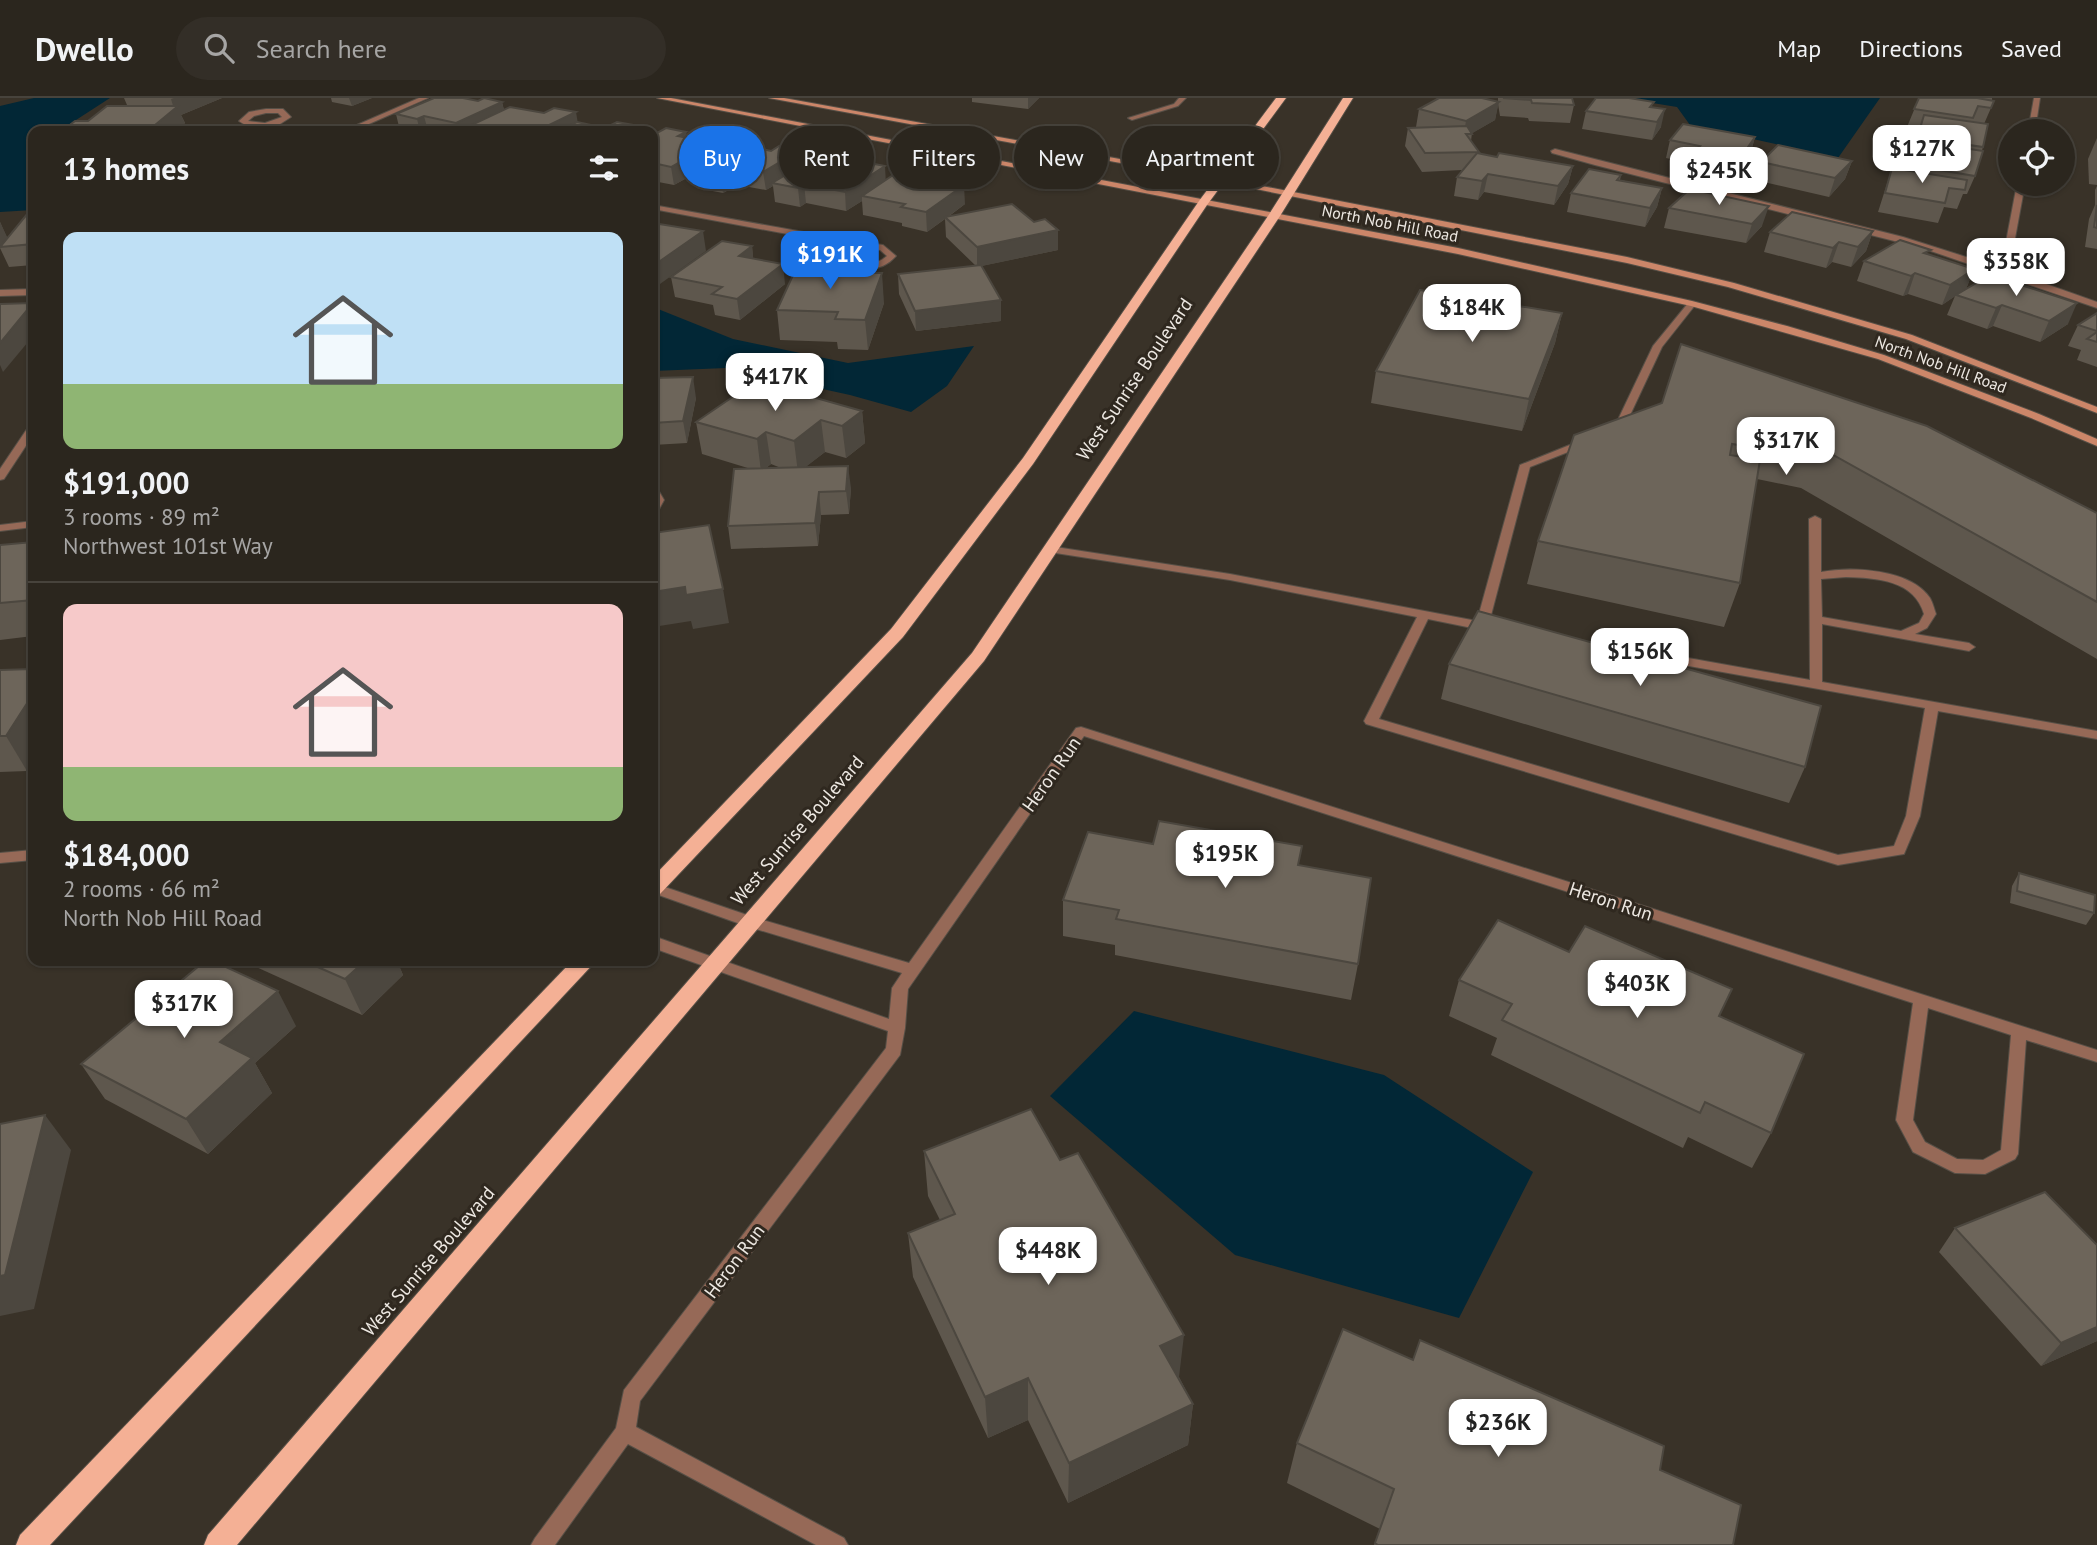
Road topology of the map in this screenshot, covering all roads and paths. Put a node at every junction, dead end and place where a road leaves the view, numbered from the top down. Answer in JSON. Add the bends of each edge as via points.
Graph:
{"nodes":[{"id":1,"x":425,"y":98,"type":"edge"},
{"id":2,"x":660,"y":98,"type":"edge"},
{"id":3,"x":772,"y":98,"type":"edge"},
{"id":4,"x":1183,"y":98,"type":"edge"},
{"id":5,"x":1281,"y":98,"type":"edge"},
{"id":6,"x":1348,"y":98,"type":"edge"},
{"id":7,"x":2037,"y":98,"type":"edge"},
{"id":8,"x":1132,"y":118,"type":"dead end"},
{"id":9,"x":2033,"y":119,"type":"edge"},
{"id":10,"x":273,"y":124,"type":"junction"},
{"id":11,"x":279,"y":126,"type":"edge"},
{"id":12,"x":359,"y":126,"type":"edge"},
{"id":13,"x":1261,"y":126,"type":"edge"},
{"id":14,"x":1555,"y":151,"type":"dead end"},
{"id":15,"x":1122,"y":162,"type":"edge"},
{"id":16,"x":1215,"y":189,"type":"edge"},
{"id":17,"x":1268,"y":189,"type":"edge"},
{"id":18,"x":1288,"y":193,"type":"junction"},
{"id":19,"x":2019,"y":196,"type":"edge"},
{"id":20,"x":1203,"y":203,"type":"junction"},
{"id":21,"x":658,"y":208,"type":"edge"},
{"id":22,"x":1274,"y":216,"type":"junction"},
{"id":23,"x":856,"y":248,"type":"junction"},
{"id":24,"x":2005,"y":271,"type":"junction"},
{"id":25,"x":28,"y":292,"type":"edge"},
{"id":26,"x":0,"y":293,"type":"edge"},
{"id":27,"x":1692,"y":304,"type":"junction"},
{"id":28,"x":2097,"y":305,"type":"edge"},
{"id":29,"x":2097,"y":410,"type":"edge"},
{"id":30,"x":1608,"y":432,"type":"edge"},
{"id":31,"x":28,"y":435,"type":"edge"},
{"id":32,"x":1596,"y":437,"type":"edge"},
{"id":33,"x":2097,"y":443,"type":"edge"},
{"id":34,"x":0,"y":477,"type":"edge"},
{"id":35,"x":1815,"y":519,"type":"dead end"},
{"id":36,"x":28,"y":524,"type":"edge"},
{"id":37,"x":0,"y":527,"type":"edge"},
{"id":38,"x":1049,"y":549,"type":"junction"},
{"id":39,"x":1816,"y":577,"type":"junction"},
{"id":40,"x":1423,"y":616,"type":"junction"},
{"id":41,"x":1815,"y":619,"type":"junction"},
{"id":42,"x":1482,"y":626,"type":"junction"},
{"id":43,"x":1505,"y":630,"type":"edge"},
{"id":44,"x":1905,"y":634,"type":"junction"},
{"id":45,"x":1591,"y":645,"type":"edge"},
{"id":46,"x":1969,"y":647,"type":"dead end"},
{"id":47,"x":1816,"y":684,"type":"junction"},
{"id":48,"x":1932,"y":705,"type":"junction"},
{"id":49,"x":2097,"y":735,"type":"edge"},
{"id":50,"x":28,"y":855,"type":"edge"},
{"id":51,"x":0,"y":858,"type":"edge"},
{"id":52,"x":658,"y":884,"type":"edge"},
{"id":53,"x":658,"y":891,"type":"edge"},
{"id":54,"x":751,"y":922,"type":"junction"},
{"id":55,"x":658,"y":944,"type":"edge"},
{"id":56,"x":714,"y":965,"type":"junction"},
{"id":57,"x":581,"y":966,"type":"edge"},
{"id":58,"x":912,"y":970,"type":"junction"},
{"id":59,"x":1921,"y":1000,"type":"junction"},
{"id":60,"x":897,"y":1028,"type":"junction"},
{"id":61,"x":2019,"y":1031,"type":"junction"},
{"id":62,"x":2097,"y":1056,"type":"edge"},
{"id":63,"x":625,"y":1432,"type":"junction"},
{"id":64,"x":30,"y":1545,"type":"edge"},
{"id":65,"x":218,"y":1545,"type":"edge"},
{"id":66,"x":542,"y":1545,"type":"edge"},
{"id":67,"x":837,"y":1545,"type":"edge"}],
"edges":[{"from":1,"to":12,"type":"street"},
{"from":2,"to":20,"type":"main road","name":"North Nob Hill Road"},
{"from":3,"to":15,"type":"main road","name":"North Nob Hill Road"},
{"from":4,"to":8,"type":"street","via":[[1176,105]]},
{"from":5,"to":13,"type":"highway"},
{"from":6,"to":18,"type":"highway","name":"West Sunrise Boulevard"},
{"from":7,"to":9,"type":"street"},
{"from":10,"to":10,"type":"street","via":[[287,114],[258,112],[243,121]]},
{"from":10,"to":11,"type":"street"},
{"from":14,"to":24,"type":"street","via":[[1903,239]]},
{"from":16,"to":20,"type":"highway"},
{"from":17,"to":18,"type":"main road","name":"North Nob Hill Road"},
{"from":18,"to":22,"type":"highway","name":"West Sunrise Boulevard"},
{"from":18,"to":29,"type":"main road","name":"North Nob Hill Road","via":[[1595,253],[1731,285],[1909,337]]},
{"from":19,"to":24,"type":"street"},
{"from":20,"to":22,"type":"main road","name":"North Nob Hill Road"},
{"from":20,"to":52,"type":"highway","via":[[1028,461],[897,633]]},
{"from":21,"to":23,"type":"street"},
{"from":22,"to":27,"type":"main road","name":"North Nob Hill Road","via":[[1458,251]]},
{"from":22,"to":38,"type":"highway","name":"West Sunrise Boulevard"},
{"from":23,"to":23,"type":"street","via":[[844,257],[857,265],[881,264],[892,256],[877,247]]},
{"from":24,"to":28,"type":"street"},
{"from":25,"to":26,"type":"street"},
{"from":27,"to":30,"type":"street","via":[[1658,346],[1619,428]]},
{"from":27,"to":33,"type":"main road","name":"North Nob Hill Road","via":[[1881,357]]},
{"from":31,"to":34,"type":"street"},
{"from":32,"to":42,"type":"street","via":[[1525,465]]},
{"from":35,"to":39,"type":"street"},
{"from":36,"to":37,"type":"street"},
{"from":38,"to":40,"type":"street","via":[[1230,577]]},
{"from":38,"to":54,"type":"highway","name":"West Sunrise Boulevard","via":[[978,657]]},
{"from":39,"to":41,"type":"street"},
{"from":39,"to":44,"type":"street","via":[[1832,572],[1870,574],[1913,588],[1930,614],[1923,625]]},
{"from":40,"to":42,"type":"street"},
{"from":40,"to":48,"type":"street","via":[[1371,721],[1838,860],[1899,850],[1913,817]]},
{"from":41,"to":44,"type":"street"},
{"from":41,"to":47,"type":"street"},
{"from":42,"to":43,"type":"street"},
{"from":44,"to":46,"type":"street"},
{"from":45,"to":47,"type":"street"},
{"from":47,"to":48,"type":"street"},
{"from":48,"to":49,"type":"street"},
{"from":50,"to":51,"type":"street"},
{"from":53,"to":54,"type":"street"},
{"from":54,"to":56,"type":"highway","name":"West Sunrise Boulevard"},
{"from":54,"to":58,"type":"street"},
{"from":55,"to":56,"type":"street"},
{"from":56,"to":60,"type":"street"},
{"from":56,"to":65,"type":"highway","name":"West Sunrise Boulevard"},
{"from":57,"to":64,"type":"highway"},
{"from":58,"to":59,"type":"street","name":"Heron Run","via":[[1082,731]]},
{"from":58,"to":60,"type":"street","name":"Heron Run","via":[[900,988]]},
{"from":59,"to":61,"type":"street","name":"Heron Run"},
{"from":59,"to":61,"type":"street","via":[[1903,1121],[1919,1147],[1955,1166],[1985,1167],[2009,1154]]},
{"from":60,"to":63,"type":"street","name":"Heron Run","via":[[894,1050],[631,1397]]},
{"from":61,"to":62,"type":"street","name":"Heron Run"},
{"from":63,"to":66,"type":"street"},
{"from":63,"to":67,"type":"street"}]}
